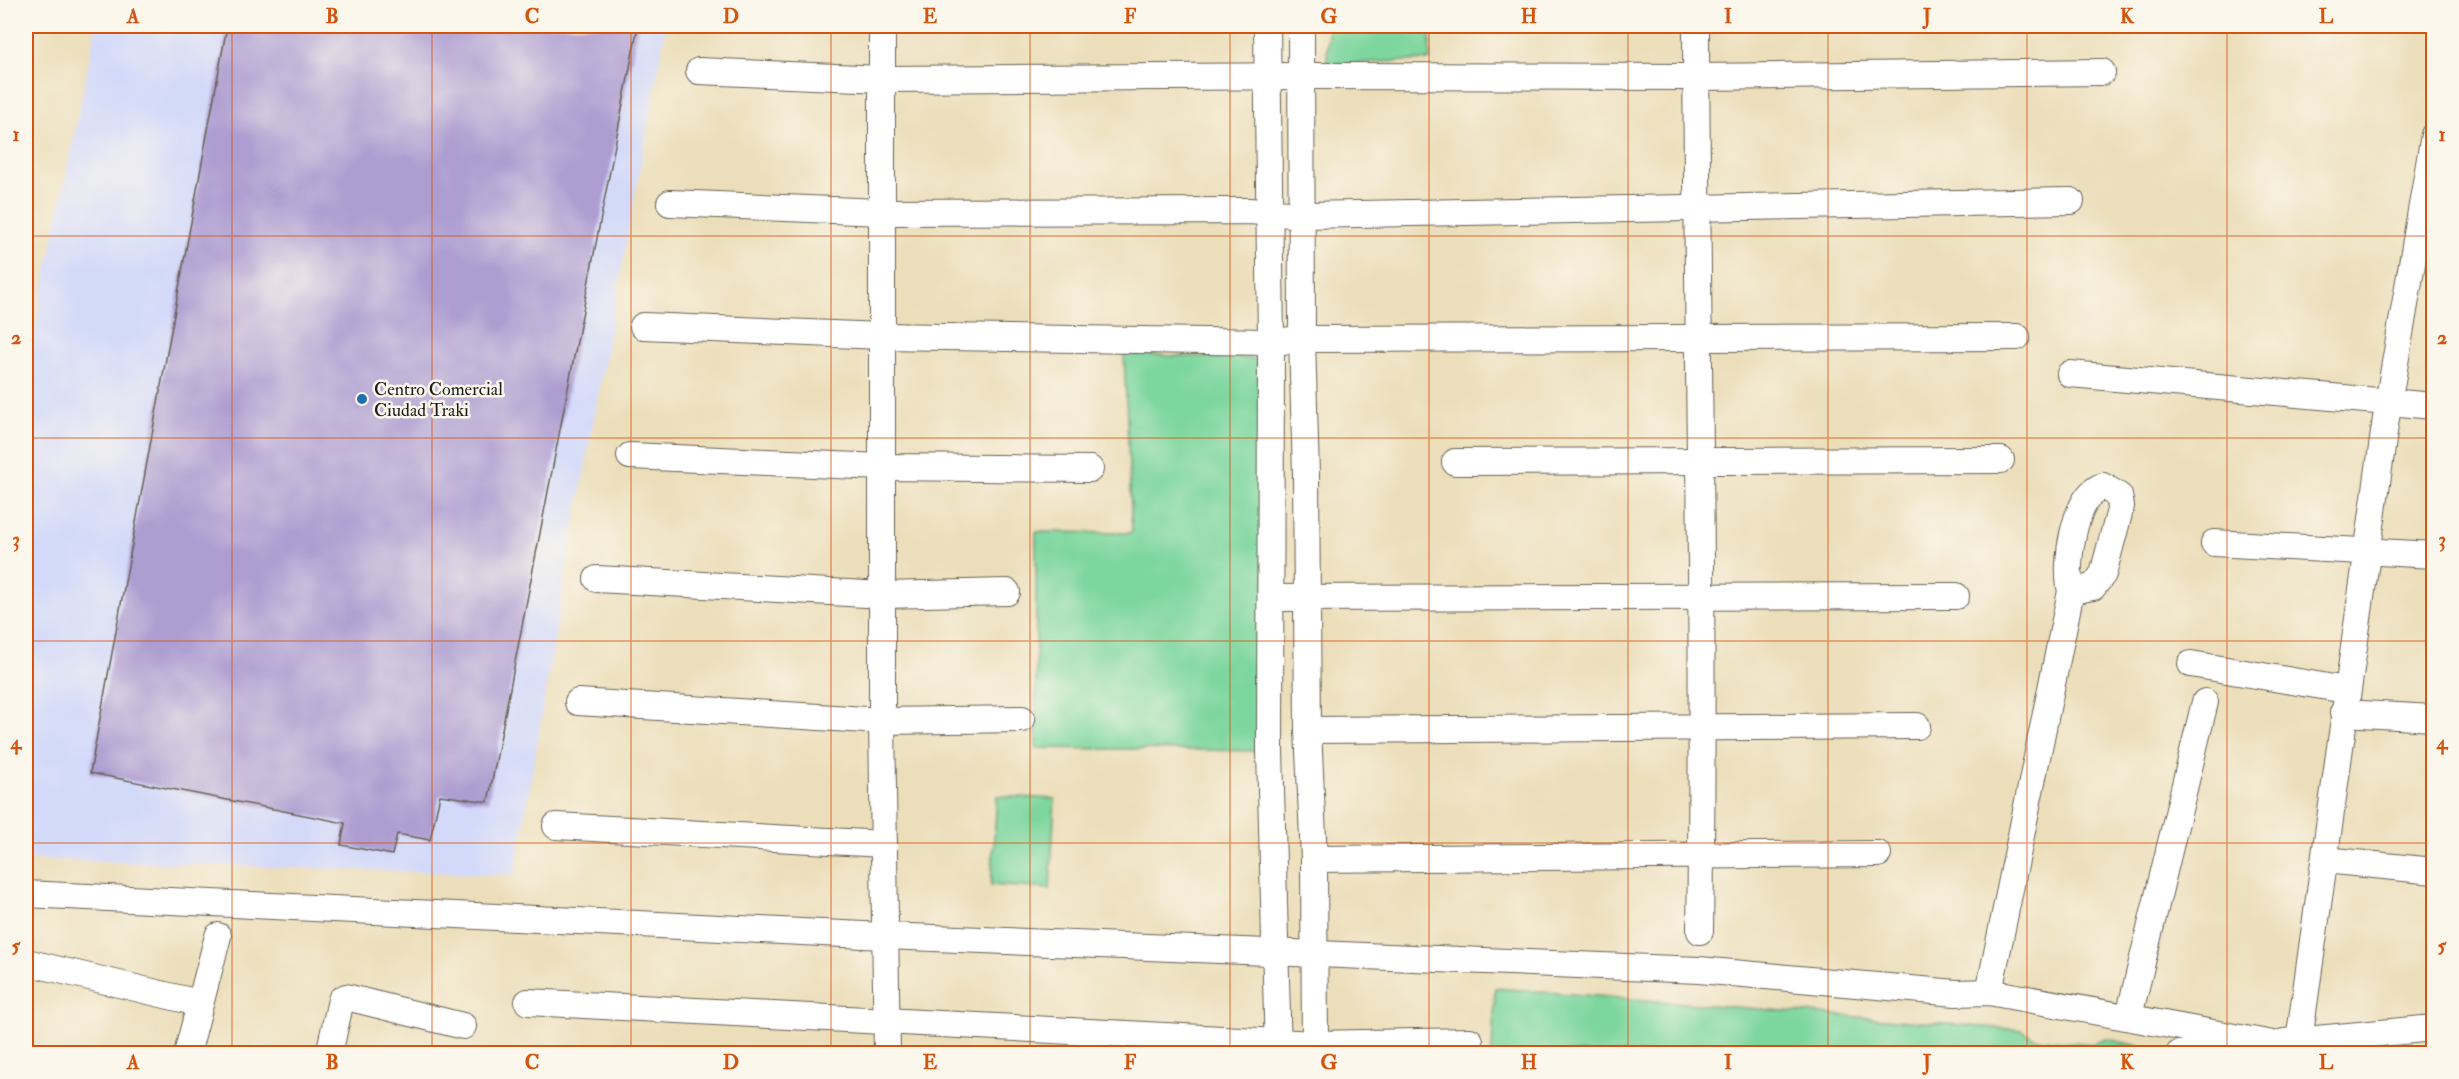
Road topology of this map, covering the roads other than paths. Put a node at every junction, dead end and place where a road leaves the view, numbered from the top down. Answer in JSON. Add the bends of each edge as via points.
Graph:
{"nodes":[{"id":1,"x":882,"y":26,"type":"edge"},
{"id":2,"x":1267,"y":26,"type":"edge"},
{"id":3,"x":1302,"y":26,"type":"edge"},
{"id":4,"x":1696,"y":26,"type":"edge"},
{"id":5,"x":699,"y":71,"type":"dead end"},
{"id":6,"x":2102,"y":72,"type":"dead end"},
{"id":7,"x":1302,"y":76,"type":"junction"},
{"id":8,"x":1268,"y":77,"type":"junction"},
{"id":9,"x":1696,"y":77,"type":"junction"},
{"id":10,"x":882,"y":79,"type":"junction"},
{"id":11,"x":2433,"y":135,"type":"edge"},
{"id":12,"x":2071,"y":201,"type":"dead end"},
{"id":13,"x":670,"y":203,"type":"dead end"},
{"id":14,"x":1698,"y":207,"type":"junction"},
{"id":15,"x":880,"y":212,"type":"junction"},
{"id":16,"x":1270,"y":212,"type":"junction"},
{"id":17,"x":1303,"y":215,"type":"junction"},
{"id":18,"x":2423,"y":250,"type":"edge"},
{"id":19,"x":644,"y":326,"type":"dead end"},
{"id":20,"x":881,"y":336,"type":"junction"},
{"id":21,"x":2017,"y":337,"type":"dead end"},
{"id":22,"x":1302,"y":339,"type":"junction"},
{"id":23,"x":1698,"y":339,"type":"junction"},
{"id":24,"x":1271,"y":342,"type":"junction"},
{"id":25,"x":2070,"y":374,"type":"dead end"},
{"id":26,"x":2388,"y":404,"type":"junction"},
{"id":27,"x":2433,"y":406,"type":"edge"},
{"id":28,"x":630,"y":456,"type":"dead end"},
{"id":29,"x":2001,"y":460,"type":"dead end"},
{"id":30,"x":1455,"y":462,"type":"dead end"},
{"id":31,"x":1701,"y":462,"type":"junction"},
{"id":32,"x":882,"y":467,"type":"junction"},
{"id":33,"x":1090,"y":469,"type":"dead end"},
{"id":34,"x":2214,"y":543,"type":"dead end"},
{"id":35,"x":2368,"y":552,"type":"junction"},
{"id":36,"x":2433,"y":555,"type":"edge"},
{"id":37,"x":597,"y":579,"type":"dead end"},
{"id":38,"x":2071,"y":591,"type":"dead end"},
{"id":39,"x":1007,"y":592,"type":"dead end"},
{"id":40,"x":883,"y":595,"type":"junction"},
{"id":41,"x":1700,"y":596,"type":"junction"},
{"id":42,"x":1956,"y":596,"type":"dead end"},
{"id":43,"x":1270,"y":598,"type":"junction"},
{"id":44,"x":1308,"y":598,"type":"junction"},
{"id":45,"x":2191,"y":664,"type":"dead end"},
{"id":46,"x":2345,"y":701,"type":"junction"},
{"id":47,"x":578,"y":702,"type":"dead end"},
{"id":48,"x":2205,"y":702,"type":"dead end"},
{"id":49,"x":2433,"y":718,"type":"edge"},
{"id":50,"x":1022,"y":719,"type":"dead end"},
{"id":51,"x":882,"y":721,"type":"junction"},
{"id":52,"x":1917,"y":726,"type":"dead end"},
{"id":53,"x":1701,"y":729,"type":"junction"},
{"id":54,"x":1308,"y":730,"type":"junction"},
{"id":55,"x":556,"y":826,"type":"dead end"},
{"id":56,"x":884,"y":844,"type":"junction"},
{"id":57,"x":1878,"y":854,"type":"dead end"},
{"id":58,"x":1701,"y":856,"type":"junction"},
{"id":59,"x":1314,"y":858,"type":"junction"},
{"id":60,"x":2325,"y":860,"type":"junction"},
{"id":61,"x":2433,"y":871,"type":"edge"},
{"id":62,"x":26,"y":894,"type":"edge"},
{"id":63,"x":1700,"y":931,"type":"dead end"},
{"id":64,"x":218,"y":936,"type":"dead end"},
{"id":65,"x":885,"y":936,"type":"junction"},
{"id":66,"x":1277,"y":952,"type":"junction"},
{"id":67,"x":1314,"y":953,"type":"junction"},
{"id":68,"x":26,"y":962,"type":"edge"},
{"id":69,"x":1989,"y":992,"type":"junction"},
{"id":70,"x":528,"y":1002,"type":"dead end"},
{"id":71,"x":199,"y":1004,"type":"junction"},
{"id":72,"x":2129,"y":1016,"type":"junction"},
{"id":73,"x":886,"y":1022,"type":"junction"},
{"id":74,"x":464,"y":1026,"type":"dead end"},
{"id":75,"x":2433,"y":1028,"type":"edge"},
{"id":76,"x":1470,"y":1041,"type":"dead end"},
{"id":77,"x":2299,"y":1041,"type":"junction"},
{"id":78,"x":2273,"y":1044,"type":"junction"},
{"id":79,"x":2378,"y":1044,"type":"edge"},
{"id":80,"x":1277,"y":1048,"type":"edge"},
{"id":81,"x":1314,"y":1049,"type":"edge"},
{"id":82,"x":187,"y":1053,"type":"edge"},
{"id":83,"x":328,"y":1053,"type":"edge"},
{"id":84,"x":887,"y":1053,"type":"edge"},
{"id":85,"x":2179,"y":1053,"type":"edge"}],
"edges":[{"from":1,"to":10,"type":"street"},
{"from":2,"to":8,"type":"street"},
{"from":3,"to":7,"type":"street"},
{"from":4,"to":9,"type":"street"},
{"from":5,"to":10,"type":"street"},
{"from":6,"to":9,"type":"street"},
{"from":7,"to":8,"type":"street"},
{"from":7,"to":9,"type":"street"},
{"from":7,"to":17,"type":"street"},
{"from":8,"to":10,"type":"street"},
{"from":8,"to":16,"type":"street"},
{"from":9,"to":14,"type":"street"},
{"from":10,"to":15,"type":"street"},
{"from":11,"to":18,"type":"street"},
{"from":12,"to":14,"type":"street"},
{"from":13,"to":15,"type":"street"},
{"from":14,"to":17,"type":"street"},
{"from":14,"to":23,"type":"street"},
{"from":15,"to":16,"type":"street"},
{"from":15,"to":20,"type":"street"},
{"from":16,"to":17,"type":"street"},
{"from":16,"to":24,"type":"street"},
{"from":17,"to":22,"type":"street"},
{"from":18,"to":26,"type":"street"},
{"from":19,"to":20,"type":"street"},
{"from":20,"to":24,"type":"street"},
{"from":20,"to":32,"type":"street"},
{"from":21,"to":23,"type":"street"},
{"from":22,"to":23,"type":"street"},
{"from":22,"to":24,"type":"street"},
{"from":22,"to":44,"type":"street"},
{"from":23,"to":31,"type":"street"},
{"from":24,"to":43,"type":"street"},
{"from":25,"to":26,"type":"street"},
{"from":26,"to":27,"type":"street"},
{"from":26,"to":35,"type":"street"},
{"from":28,"to":32,"type":"street"},
{"from":29,"to":31,"type":"street"},
{"from":30,"to":31,"type":"street"},
{"from":31,"to":41,"type":"street"},
{"from":32,"to":33,"type":"street"},
{"from":32,"to":40,"type":"street"},
{"from":34,"to":35,"type":"street"},
{"from":35,"to":36,"type":"street"},
{"from":35,"to":46,"type":"street"},
{"from":37,"to":40,"type":"street"},
{"from":38,"to":69,"type":"street"},
{"from":39,"to":40,"type":"street"},
{"from":40,"to":51,"type":"street"},
{"from":41,"to":42,"type":"street"},
{"from":41,"to":44,"type":"street"},
{"from":41,"to":53,"type":"street"},
{"from":43,"to":44,"type":"street"},
{"from":43,"to":66,"type":"street","via":[[1270,751]]},
{"from":44,"to":54,"type":"street"},
{"from":45,"to":46,"type":"street"},
{"from":46,"to":49,"type":"street"},
{"from":46,"to":60,"type":"street"},
{"from":47,"to":51,"type":"street"},
{"from":48,"to":72,"type":"street"},
{"from":50,"to":51,"type":"street"},
{"from":51,"to":56,"type":"street"},
{"from":52,"to":53,"type":"street"},
{"from":53,"to":54,"type":"street"},
{"from":53,"to":58,"type":"street"},
{"from":54,"to":59,"type":"street"},
{"from":55,"to":56,"type":"street"},
{"from":56,"to":65,"type":"street"},
{"from":57,"to":58,"type":"street"},
{"from":58,"to":59,"type":"street"},
{"from":58,"to":63,"type":"street"},
{"from":59,"to":67,"type":"street"},
{"from":60,"to":61,"type":"street"},
{"from":60,"to":77,"type":"street"},
{"from":62,"to":65,"type":"street"},
{"from":64,"to":71,"type":"street"},
{"from":65,"to":66,"type":"street"},
{"from":65,"to":73,"type":"street"},
{"from":66,"to":67,"type":"street"},
{"from":66,"to":80,"type":"street"},
{"from":67,"to":69,"type":"street","via":[[1699,970],[1956,993]]},
{"from":67,"to":81,"type":"street"},
{"from":68,"to":71,"type":"street"},
{"from":69,"to":72,"type":"street"},
{"from":70,"to":73,"type":"street"},
{"from":71,"to":82,"type":"street"},
{"from":72,"to":78,"type":"street"},
{"from":73,"to":80,"type":"street"},
{"from":73,"to":84,"type":"street"},
{"from":74,"to":83,"type":"street","via":[[343,997]]},
{"from":75,"to":79,"type":"street"},
{"from":76,"to":81,"type":"street"},
{"from":77,"to":78,"type":"street"},
{"from":77,"to":79,"type":"street"},
{"from":78,"to":85,"type":"street"},
{"from":80,"to":81,"type":"street"}]}
